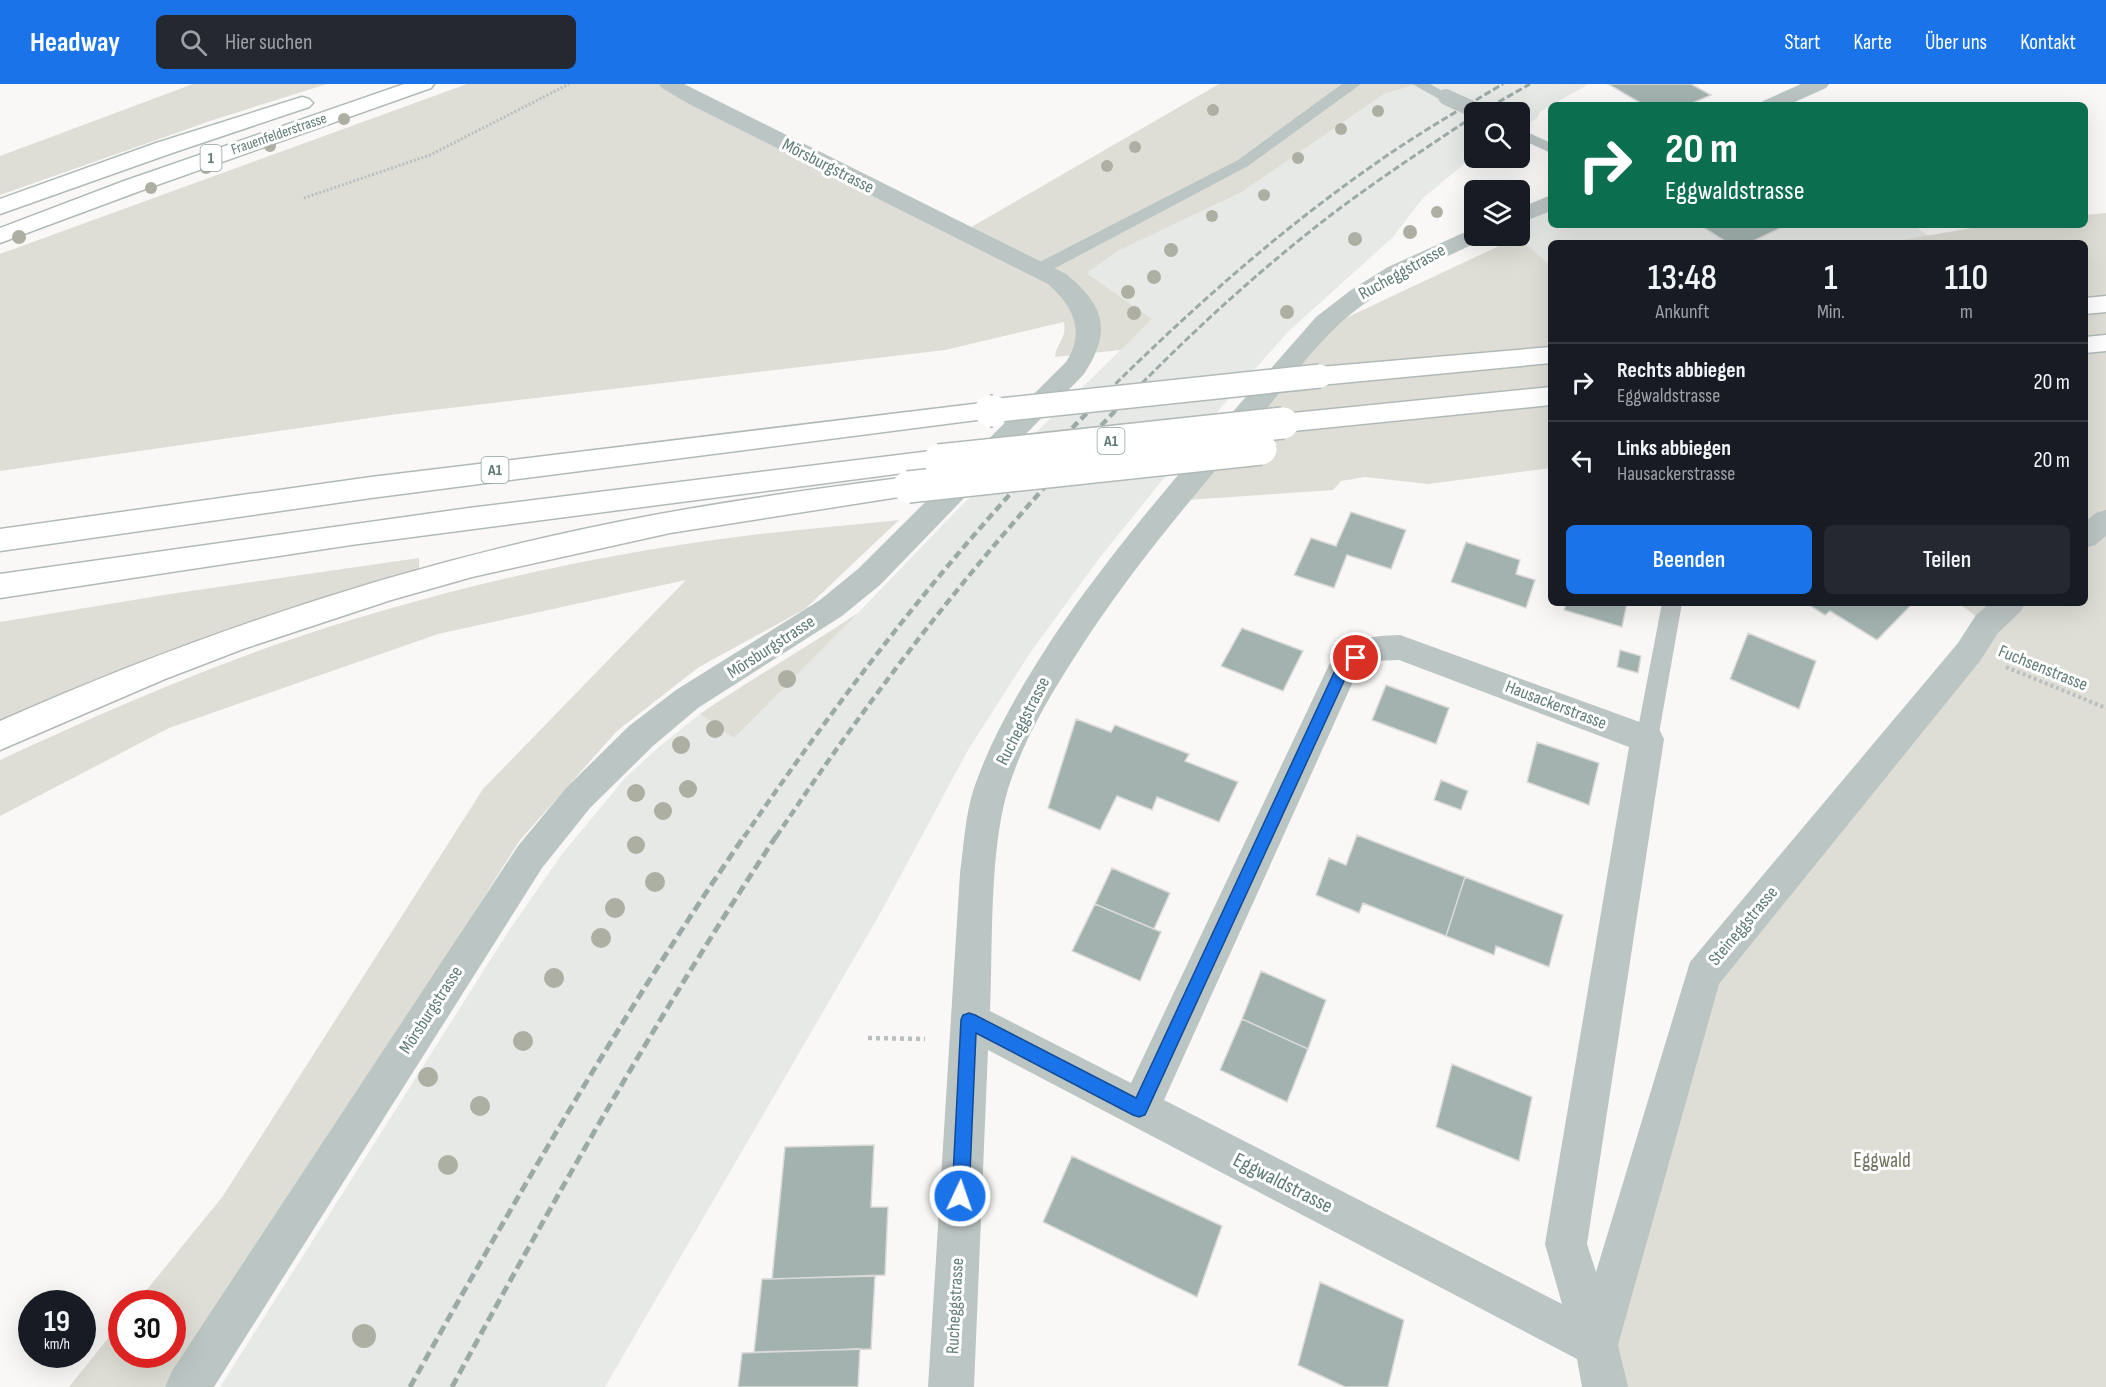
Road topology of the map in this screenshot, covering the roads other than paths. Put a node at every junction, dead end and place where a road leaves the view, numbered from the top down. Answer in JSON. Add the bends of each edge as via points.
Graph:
{"nodes":[{"id":1,"x":424,"y":84,"type":"edge"},
{"id":2,"x":669,"y":84,"type":"edge"},
{"id":3,"x":1354,"y":84,"type":"edge"},
{"id":4,"x":1419,"y":84,"type":"edge"},
{"id":5,"x":1819,"y":84,"type":"edge"},
{"id":6,"x":317,"y":98,"type":"dead end"},
{"id":7,"x":1777,"y":102,"type":"edge"},
{"id":8,"x":1464,"y":105,"type":"edge"},
{"id":9,"x":1530,"y":138,"type":"edge"},
{"id":10,"x":1548,"y":147,"type":"edge"},
{"id":11,"x":1548,"y":203,"type":"edge"},
{"id":12,"x":0,"y":207,"type":"edge"},
{"id":13,"x":1530,"y":211,"type":"edge"},
{"id":14,"x":0,"y":236,"type":"edge"},
{"id":15,"x":1464,"y":239,"type":"edge"},
{"id":16,"x":1038,"y":270,"type":"junction"},
{"id":17,"x":2106,"y":304,"type":"edge"},
{"id":18,"x":2088,"y":306,"type":"edge"},
{"id":19,"x":2106,"y":343,"type":"edge"},
{"id":20,"x":2088,"y":345,"type":"edge"},
{"id":21,"x":1548,"y":355,"type":"edge"},
{"id":22,"x":1548,"y":396,"type":"edge"},
{"id":23,"x":1399,"y":411,"type":"junction"},
{"id":24,"x":2106,"y":521,"type":"edge"},
{"id":25,"x":2088,"y":535,"type":"edge"},
{"id":26,"x":0,"y":540,"type":"edge"},
{"id":27,"x":0,"y":586,"type":"edge"},
{"id":28,"x":1671,"y":606,"type":"edge"},
{"id":29,"x":2007,"y":606,"type":"edge"},
{"id":30,"x":0,"y":736,"type":"edge"},
{"id":31,"x":1647,"y":739,"type":"junction"},
{"id":32,"x":969,"y":1020,"type":"junction"},
{"id":33,"x":1139,"y":1109,"type":"junction"},
{"id":34,"x":1596,"y":1345,"type":"junction"},
{"id":35,"x":188,"y":1387,"type":"edge"},
{"id":36,"x":951,"y":1387,"type":"edge"},
{"id":37,"x":1605,"y":1387,"type":"edge"}],
"edges":[{"from":1,"to":14,"type":"main road","name":"Frauenfelderstrasse","number":"1"},
{"from":2,"to":16,"type":"street","name":"Mörsburgstrasse"},
{"from":3,"to":16,"type":"lane","via":[[1243,163]]},
{"from":4,"to":8,"type":"lane","bridge":true},
{"from":5,"to":7,"type":"street"},
{"from":6,"to":12,"type":"main road","name":"Frauenfelderstrasse","number":"1"},
{"from":9,"to":10,"type":"lane"},
{"from":11,"to":13,"type":"street"},
{"from":15,"to":32,"type":"street","name":"Rucheggstrasse","via":[[1384,279],[1325,323],[1172,501],[1064,645],[1014,731],[984,820]]},
{"from":16,"to":35,"type":"street","name":"Mörsburgstrasse","via":[[1070,289],[1079,301],[1090,329],[1084,356],[869,576],[831,608],[687,699],[640,736],[578,798],[530,857]]},
{"from":17,"to":18,"type":"main road"},
{"from":19,"to":20,"type":"main road"},
{"from":21,"to":26,"type":"main road","number":"A1","bridge":true,"via":[[990,411],[581,459]]},
{"from":22,"to":23,"type":"main road","number":"A1"},
{"from":23,"to":27,"type":"main road","number":"A1","bridge":true,"via":[[939,460],[447,521]]},
{"from":23,"to":30,"type":"main road","bridge":true,"via":[[1261,449],[908,486],[729,512],[542,549],[419,580],[208,647]]},
{"from":24,"to":25,"type":"street"},
{"from":28,"to":31,"type":"lane"},
{"from":29,"to":34,"type":"street","name":"Steineggstrasse","via":[[1987,624],[1969,652],[1703,975]]},
{"from":31,"to":33,"type":"street","name":"Hausackerstrasse","via":[[1400,647],[1367,649],[1344,666]]},
{"from":31,"to":34,"type":"street","via":[[1566,1244]]},
{"from":32,"to":33,"type":"street","name":"Eggwaldstrasse"},
{"from":32,"to":36,"type":"street","name":"Rucheggstrasse"},
{"from":33,"to":34,"type":"street","name":"Eggwaldstrasse"},
{"from":34,"to":37,"type":"street","name":"Steineggstrasse"}]}
